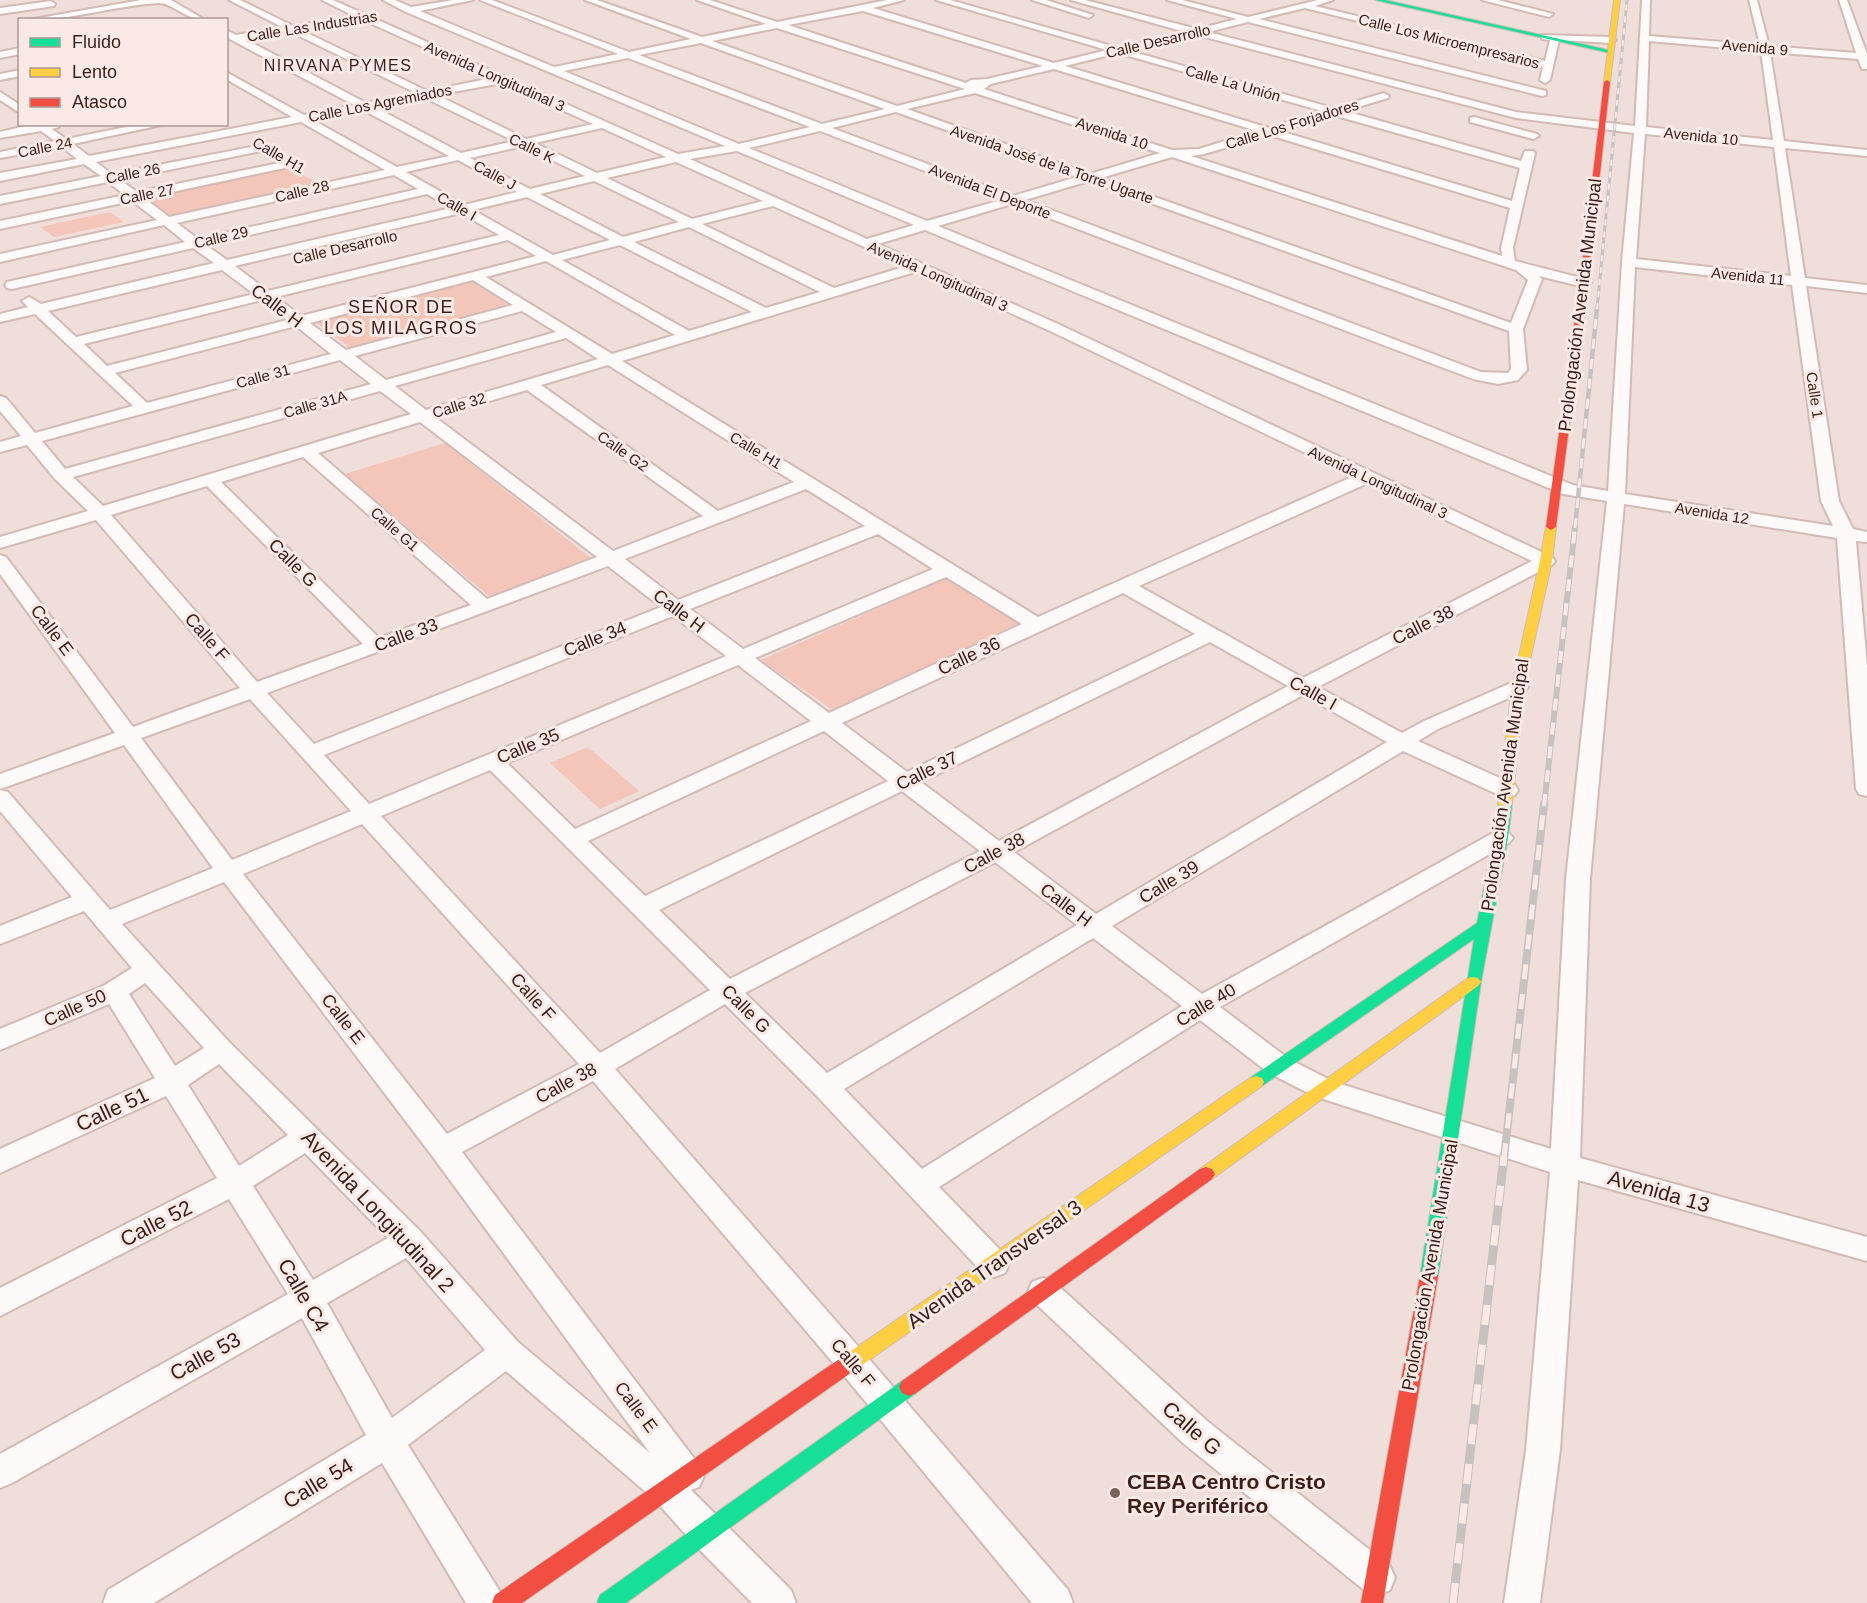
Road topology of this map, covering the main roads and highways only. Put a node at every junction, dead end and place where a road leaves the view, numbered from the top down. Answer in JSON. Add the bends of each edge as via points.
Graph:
{"nodes":[{"id":1,"x":1378,"y":0,"type":"edge"},
{"id":2,"x":1617,"y":0,"type":"edge"},
{"id":3,"x":1611,"y":46,"type":"junction"},
{"id":4,"x":1484,"y":925,"type":"junction"},
{"id":5,"x":1473,"y":982,"type":"junction"},
{"id":6,"x":1374,"y":1591,"type":"edge"},
{"id":7,"x":503,"y":1603,"type":"edge"},
{"id":8,"x":608,"y":1603,"type":"edge"}],
"edges":[{"from":1,"to":3,"type":"main road"},
{"from":2,"to":3,"type":"main road","name":"Prolongación Avenida Municipal"},
{"from":3,"to":4,"type":"main road","name":"Prolongación Avenida Municipal","via":[[1558,484],[1546,561],[1518,687],[1501,838]]},
{"from":4,"to":5,"type":"main road","name":"Prolongación Avenida Municipal"},
{"from":4,"to":7,"type":"main road","name":"Avenida Transversal 3"},
{"from":5,"to":6,"type":"main road","name":"Prolongación Avenida Municipal","via":[[1453,1129]]},
{"from":5,"to":8,"type":"main road"}]}
